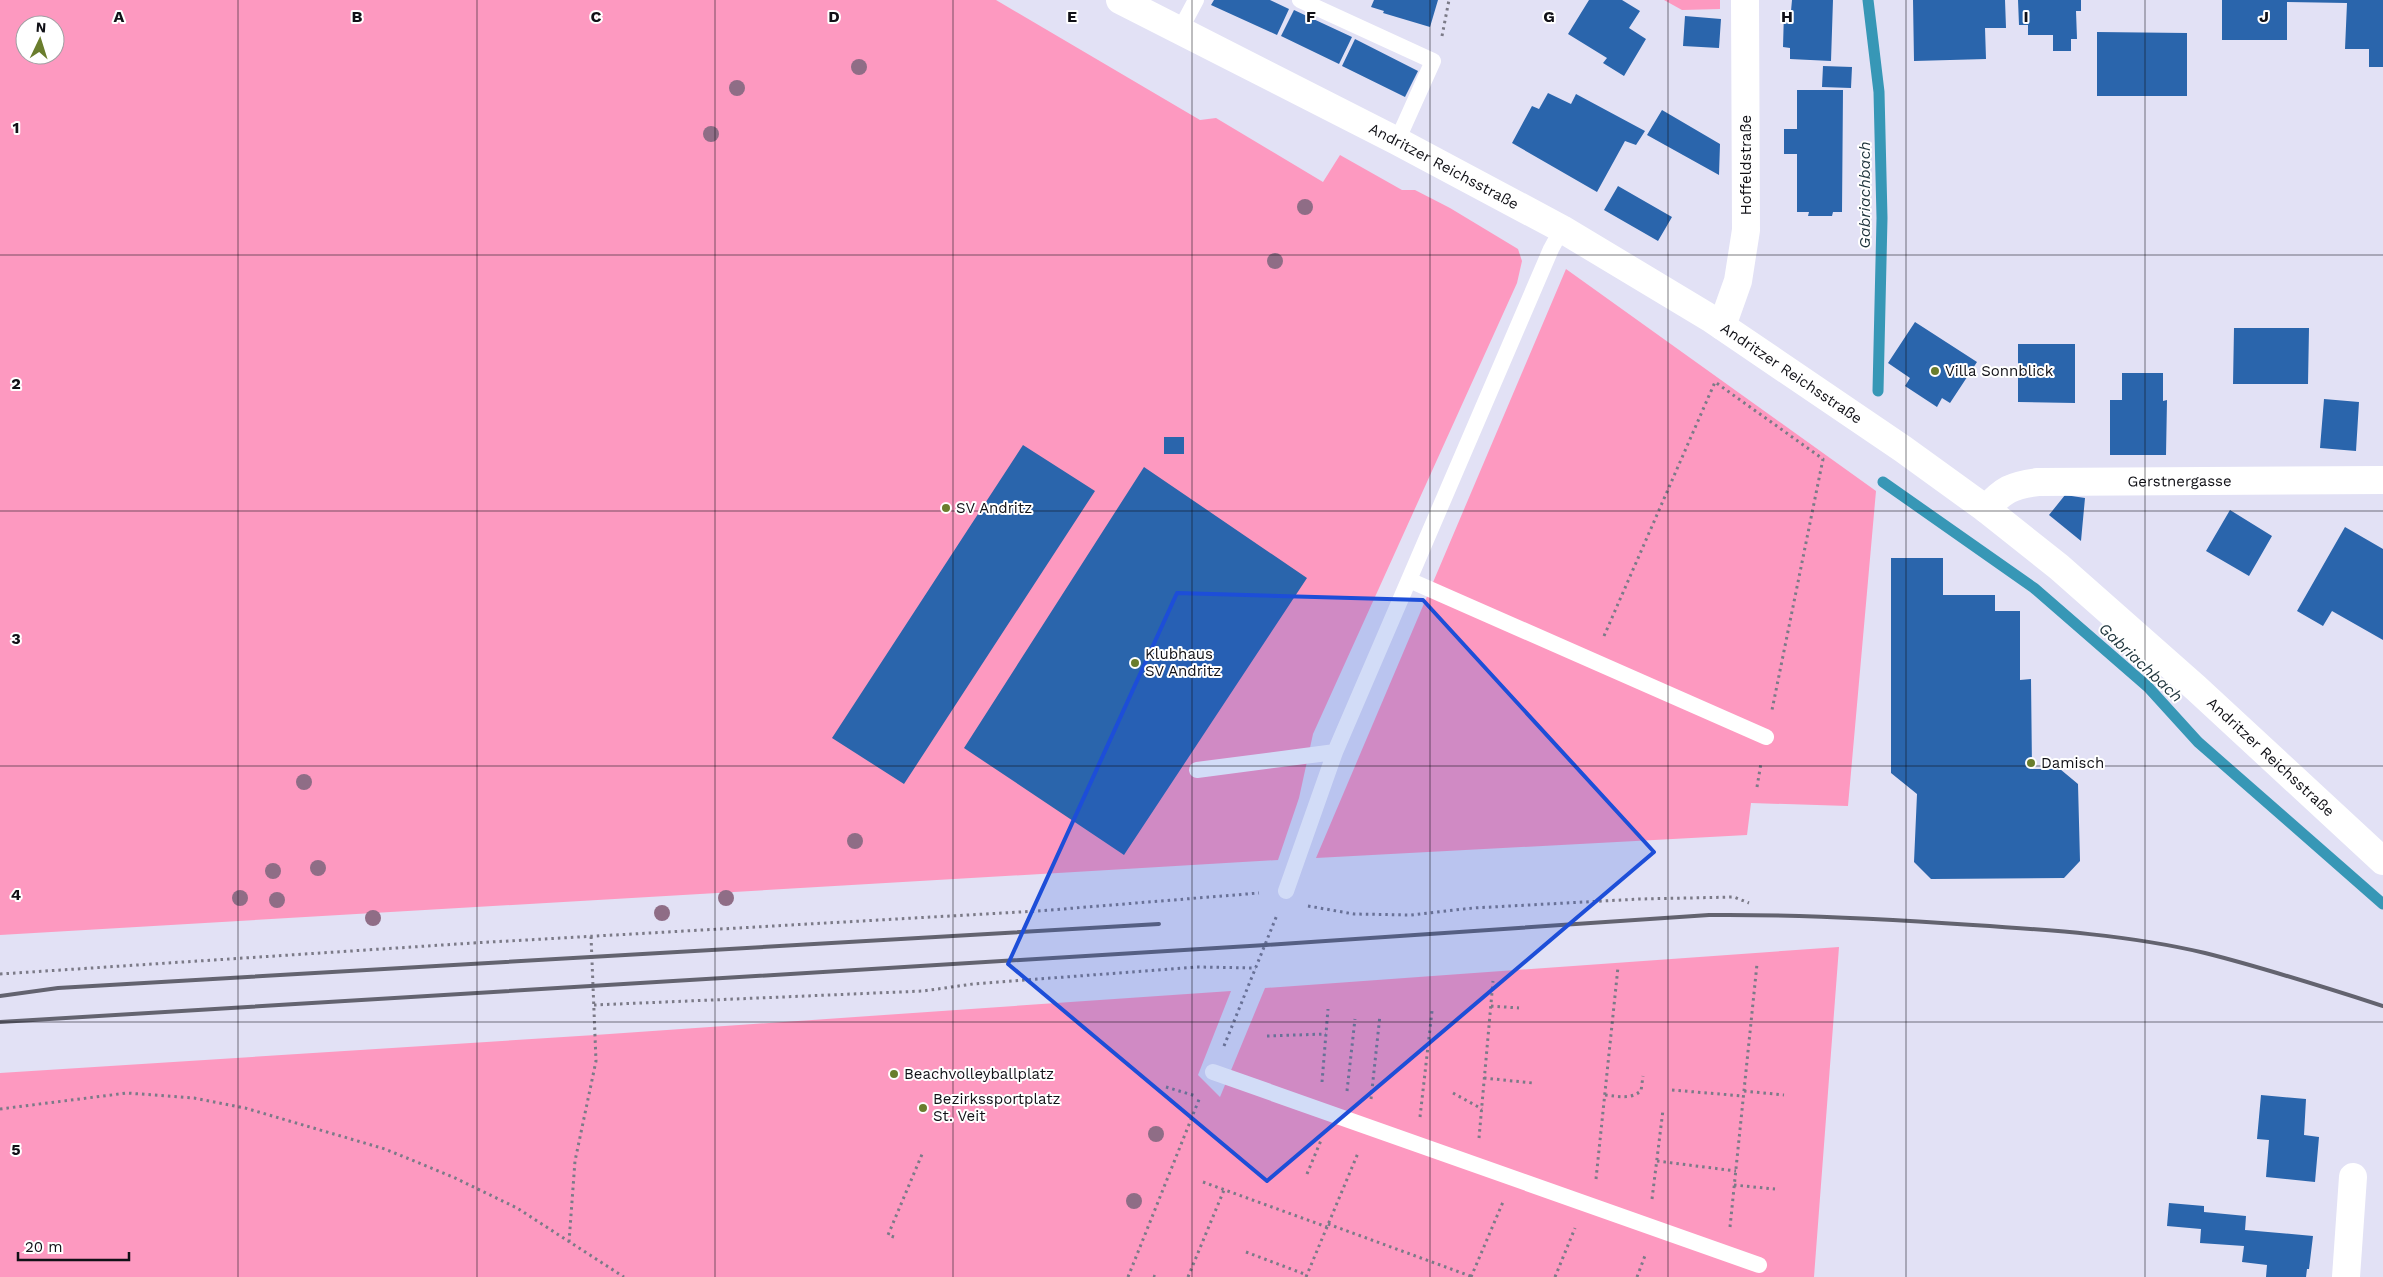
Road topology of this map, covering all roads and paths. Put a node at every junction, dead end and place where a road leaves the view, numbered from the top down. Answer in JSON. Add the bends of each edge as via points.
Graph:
{"nodes":[{"id":1,"x":1120,"y":0,"type":"edge"},
{"id":2,"x":1196,"y":0,"type":"edge"},
{"id":3,"x":1300,"y":0,"type":"edge"},
{"id":4,"x":1449,"y":0,"type":"edge"},
{"id":5,"x":1745,"y":0,"type":"edge"},
{"id":6,"x":1180,"y":30,"type":"junction"},
{"id":7,"x":1433,"y":61,"type":"junction"},
{"id":8,"x":1397,"y":141,"type":"junction"},
{"id":9,"x":1562,"y":229,"type":"junction"},
{"id":10,"x":1722,"y":326,"type":"junction"},
{"id":11,"x":2383,"y":480,"type":"edge"},
{"id":12,"x":1986,"y":510,"type":"junction"},
{"id":13,"x":1409,"y":580,"type":"junction"},
{"id":14,"x":1594,"y":661,"type":"junction"},
{"id":15,"x":1766,"y":737,"type":"junction"},
{"id":16,"x":1335,"y":752,"type":"junction"},
{"id":17,"x":1198,"y":770,"type":"dead end"},
{"id":18,"x":1757,"y":787,"type":"dead end"},
{"id":19,"x":2383,"y":861,"type":"edge"},
{"id":20,"x":1286,"y":891,"type":"junction"},
{"id":21,"x":1749,"y":903,"type":"dead end"},
{"id":22,"x":591,"y":936,"type":"junction"},
{"id":23,"x":1757,"y":964,"type":"dead end"},
{"id":24,"x":1618,"y":967,"type":"dead end"},
{"id":25,"x":1256,"y":968,"type":"junction"},
{"id":26,"x":0,"y":974,"type":"edge"},
{"id":27,"x":1493,"y":980,"type":"dead end"},
{"id":28,"x":594,"y":1006,"type":"junction"},
{"id":29,"x":1491,"y":1006,"type":"junction"},
{"id":30,"x":1519,"y":1008,"type":"dead end"},
{"id":31,"x":1328,"y":1009,"type":"dead end"},
{"id":32,"x":1432,"y":1012,"type":"dead end"},
{"id":33,"x":1355,"y":1019,"type":"dead end"},
{"id":34,"x":1326,"y":1034,"type":"junction"},
{"id":35,"x":1267,"y":1036,"type":"dead end"},
{"id":36,"x":1213,"y":1072,"type":"junction"},
{"id":37,"x":1643,"y":1076,"type":"dead end"},
{"id":38,"x":1484,"y":1078,"type":"junction"},
{"id":39,"x":1533,"y":1083,"type":"dead end"},
{"id":40,"x":1166,"y":1087,"type":"dead end"},
{"id":41,"x":1672,"y":1090,"type":"dead end"},
{"id":42,"x":1744,"y":1091,"type":"junction"},
{"id":43,"x":1453,"y":1093,"type":"dead end"},
{"id":44,"x":1605,"y":1095,"type":"junction"},
{"id":45,"x":1784,"y":1095,"type":"dead end"},
{"id":46,"x":1743,"y":1096,"type":"junction"},
{"id":47,"x":1200,"y":1097,"type":"junction"},
{"id":48,"x":0,"y":1109,"type":"edge"},
{"id":49,"x":1482,"y":1109,"type":"junction"},
{"id":50,"x":1663,"y":1110,"type":"dead end"},
{"id":51,"x":1331,"y":1114,"type":"junction"},
{"id":52,"x":1417,"y":1145,"type":"junction"},
{"id":53,"x":923,"y":1152,"type":"dead end"},
{"id":54,"x":1657,"y":1161,"type":"junction"},
{"id":55,"x":1476,"y":1166,"type":"junction"},
{"id":56,"x":1736,"y":1171,"type":"junction"},
{"id":57,"x":1307,"y":1174,"type":"dead end"},
{"id":58,"x":2353,"y":1177,"type":"dead end"},
{"id":59,"x":1513,"y":1178,"type":"junction"},
{"id":60,"x":1203,"y":1182,"type":"dead end"},
{"id":61,"x":1734,"y":1185,"type":"junction"},
{"id":62,"x":1775,"y":1189,"type":"dead end"},
{"id":63,"x":1224,"y":1190,"type":"junction"},
{"id":64,"x":1589,"y":1205,"type":"junction"},
{"id":65,"x":1649,"y":1227,"type":"junction"},
{"id":66,"x":894,"y":1237,"type":"dead end"},
{"id":67,"x":569,"y":1242,"type":"junction"},
{"id":68,"x":1246,"y":1252,"type":"dead end"},
{"id":69,"x":1727,"y":1255,"type":"junction"},
{"id":70,"x":1758,"y":1266,"type":"dead end"},
{"id":71,"x":1307,"y":1275,"type":"dead end"},
{"id":72,"x":624,"y":1277,"type":"edge"},
{"id":73,"x":1128,"y":1277,"type":"edge"},
{"id":74,"x":1188,"y":1277,"type":"edge"},
{"id":75,"x":1472,"y":1277,"type":"edge"},
{"id":76,"x":1555,"y":1277,"type":"edge"},
{"id":77,"x":2346,"y":1277,"type":"edge"}],
"edges":[{"from":1,"to":6,"type":"street","name":"Andritzer Reichsstraße"},
{"from":2,"to":6,"type":"lane"},
{"from":3,"to":7,"type":"lane"},
{"from":4,"to":7,"type":"path","via":[[1439,51]]},
{"from":5,"to":10,"type":"street","name":"Hoffeldstraße","via":[[1746,230],[1738,281]]},
{"from":6,"to":8,"type":"street","name":"Andritzer Reichsstraße"},
{"from":7,"to":8,"type":"lane"},
{"from":8,"to":9,"type":"street","name":"Andritzer Reichsstraße"},
{"from":9,"to":10,"type":"street","name":"Andritzer Reichsstraße"},
{"from":9,"to":13,"type":"lane"},
{"from":10,"to":12,"type":"street","name":"Andritzer Reichsstraße"},
{"from":11,"to":12,"type":"street","name":"Gerstnergasse","via":[[2038,482],[2019,484],[2002,492]]},
{"from":12,"to":19,"type":"street","name":"Andritzer Reichsstraße","via":[[2059,567],[2151,648]]},
{"from":13,"to":14,"type":"lane"},
{"from":13,"to":16,"type":"lane"},
{"from":14,"to":15,"type":"lane"},
{"from":14,"to":15,"type":"path","via":[[1715,382],[1823,459]]},
{"from":15,"to":18,"type":"path"},
{"from":16,"to":17,"type":"lane"},
{"from":16,"to":20,"type":"lane"},
{"from":20,"to":21,"type":"path","via":[[1304,906],[1354,914],[1410,915],[1473,908],[1640,899],[1734,897]]},
{"from":20,"to":22,"type":"path","via":[[1038,911]]},
{"from":20,"to":25,"type":"path"},
{"from":22,"to":26,"type":"path"},
{"from":22,"to":28,"type":"path"},
{"from":23,"to":42,"type":"path"},
{"from":24,"to":44,"type":"path"},
{"from":25,"to":28,"type":"path","via":[[1197,967],[973,984],[923,991]]},
{"from":25,"to":36,"type":"path"},
{"from":27,"to":29,"type":"path"},
{"from":28,"to":67,"type":"path","via":[[596,1061],[575,1161]]},
{"from":29,"to":30,"type":"path"},
{"from":29,"to":38,"type":"path"},
{"from":31,"to":34,"type":"path"},
{"from":32,"to":52,"type":"path"},
{"from":33,"to":51,"type":"path"},
{"from":34,"to":35,"type":"path"},
{"from":34,"to":51,"type":"path"},
{"from":36,"to":47,"type":"path"},
{"from":36,"to":51,"type":"lane"},
{"from":37,"to":44,"type":"path","via":[[1641,1091],[1634,1096]]},
{"from":38,"to":39,"type":"path"},
{"from":38,"to":49,"type":"path"},
{"from":40,"to":47,"type":"path"},
{"from":41,"to":46,"type":"path"},
{"from":42,"to":45,"type":"path"},
{"from":42,"to":46,"type":"path"},
{"from":43,"to":49,"type":"path"},
{"from":44,"to":64,"type":"path"},
{"from":46,"to":56,"type":"path"},
{"from":47,"to":73,"type":"path"},
{"from":48,"to":67,"type":"path","via":[[127,1093],[194,1098],[245,1108],[385,1149],[453,1177],[517,1208]]},
{"from":49,"to":55,"type":"path"},
{"from":50,"to":54,"type":"path"},
{"from":51,"to":52,"type":"lane"},
{"from":51,"to":57,"type":"path"},
{"from":52,"to":55,"type":"lane"},
{"from":53,"to":66,"type":"path","via":[[888,1235]]},
{"from":54,"to":56,"type":"path"},
{"from":54,"to":65,"type":"path"},
{"from":55,"to":59,"type":"lane"},
{"from":56,"to":61,"type":"path"},
{"from":58,"to":77,"type":"street"},
{"from":59,"to":64,"type":"lane"},
{"from":59,"to":75,"type":"path"},
{"from":60,"to":63,"type":"path"},
{"from":61,"to":62,"type":"path"},
{"from":61,"to":69,"type":"path"},
{"from":63,"to":74,"type":"path"},
{"from":63,"to":75,"type":"path"},
{"from":64,"to":65,"type":"lane"},
{"from":64,"to":76,"type":"path"},
{"from":65,"to":69,"type":"lane"},
{"from":67,"to":72,"type":"path"},
{"from":68,"to":71,"type":"path"},
{"from":69,"to":70,"type":"lane"}]}
